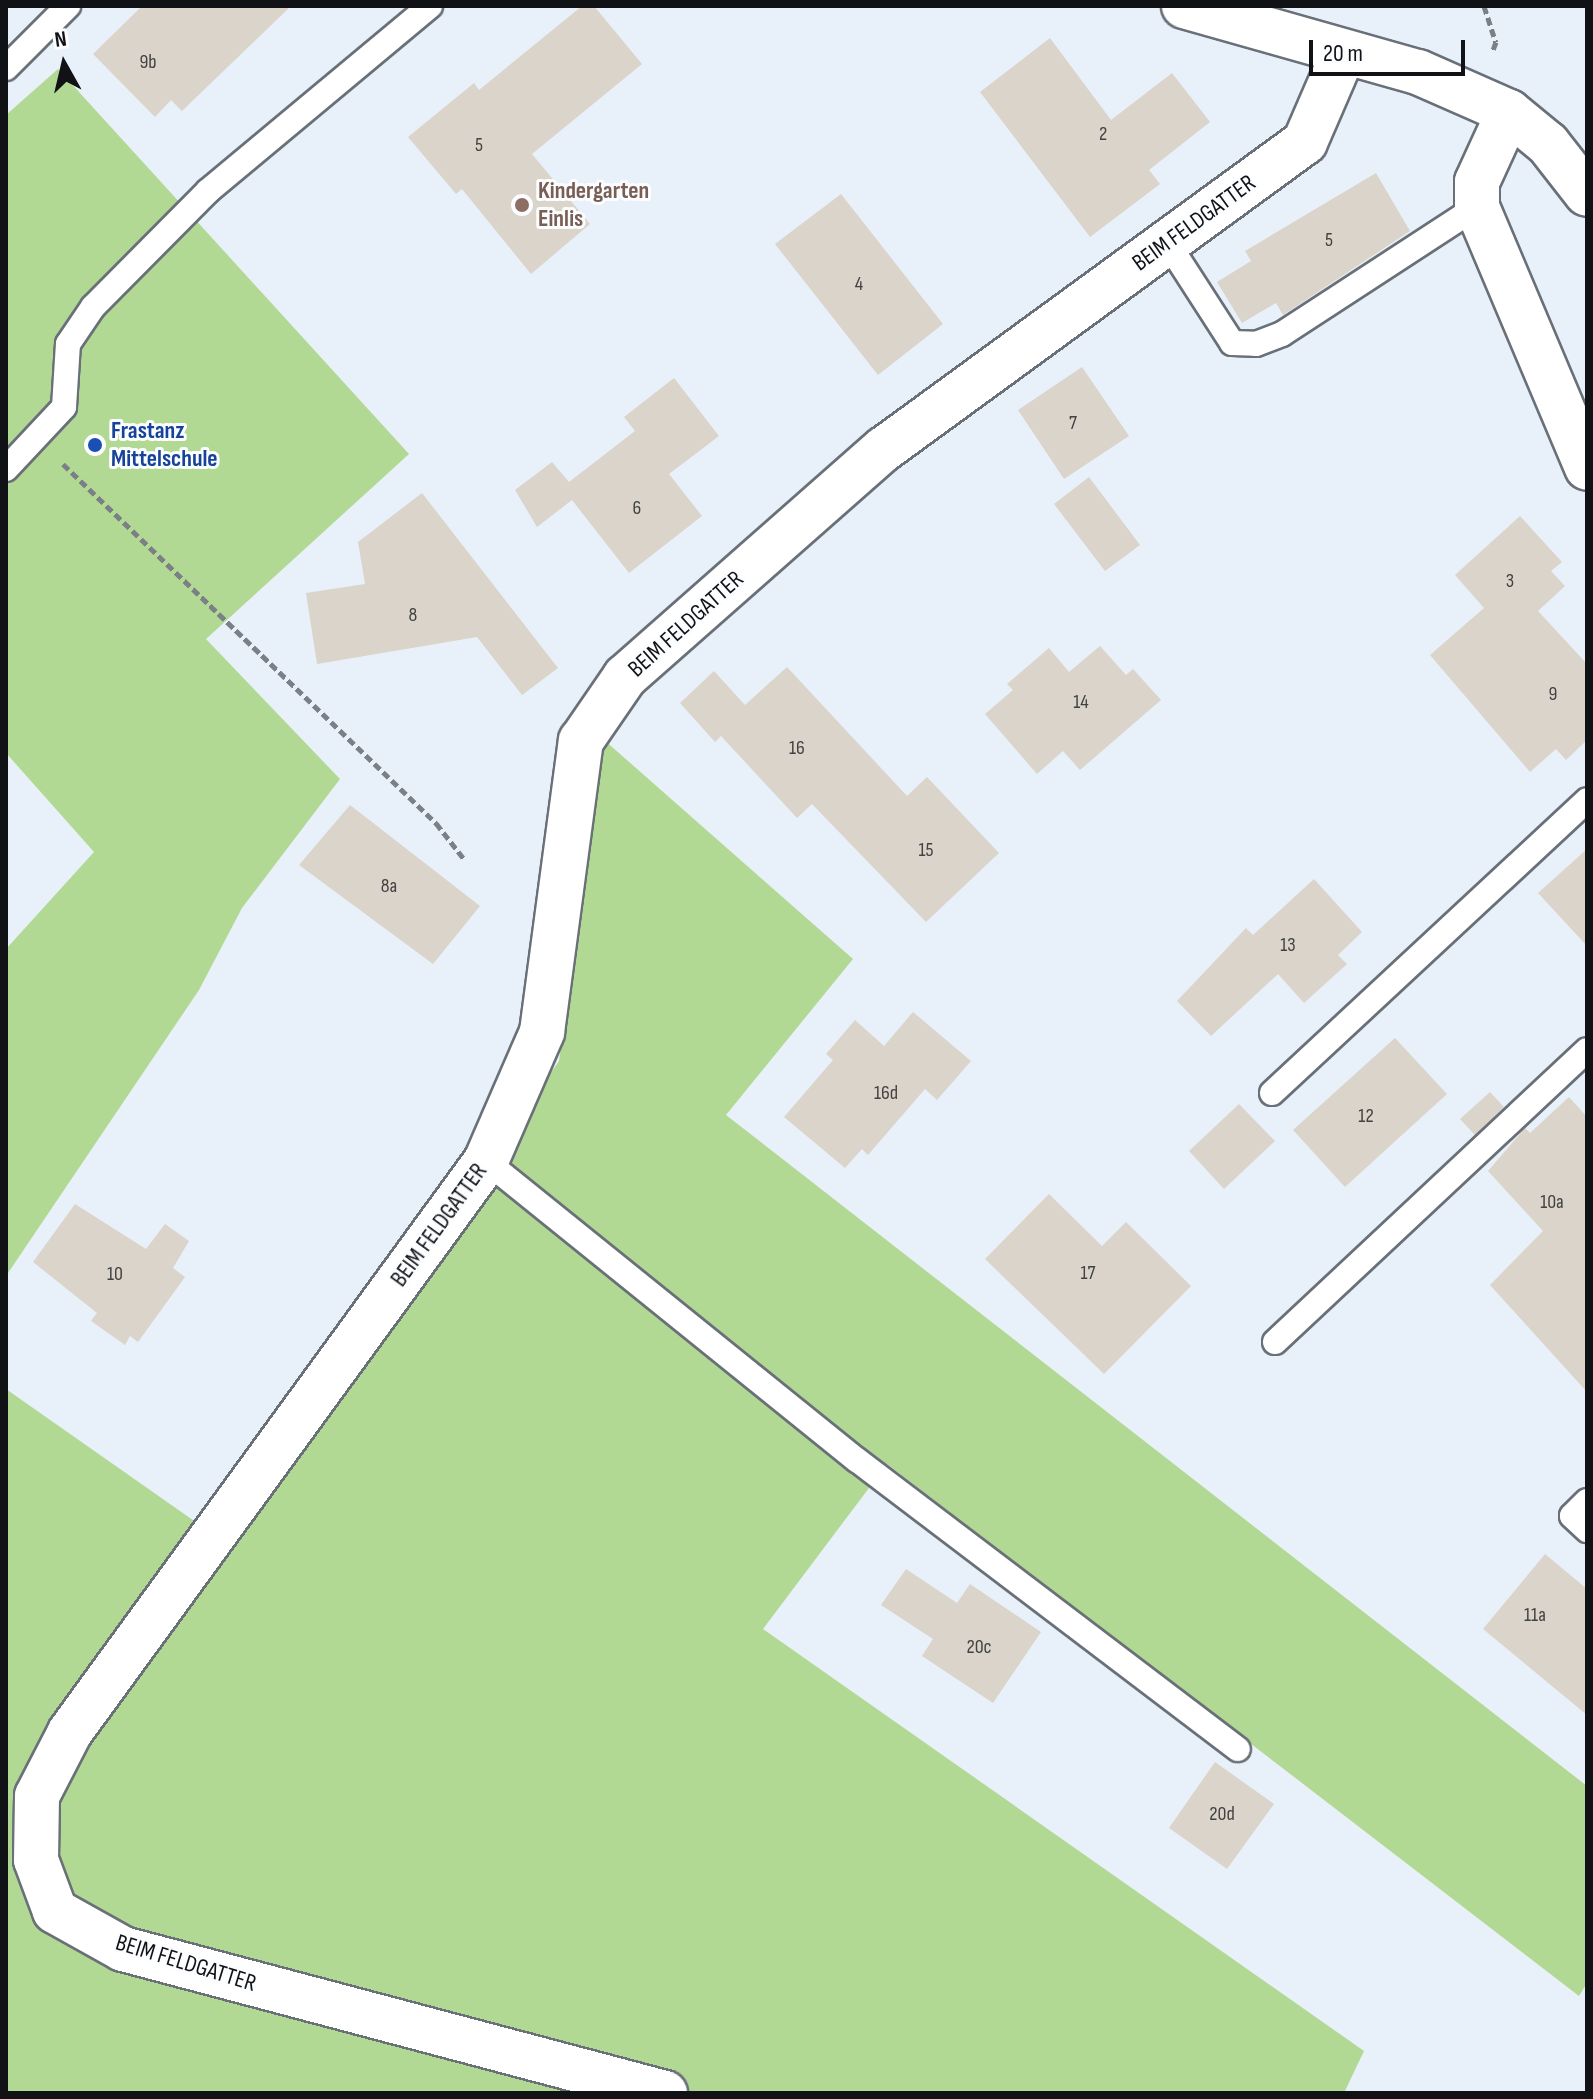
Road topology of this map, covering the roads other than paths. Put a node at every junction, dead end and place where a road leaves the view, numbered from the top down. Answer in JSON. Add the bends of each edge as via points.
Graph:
{"nodes":[{"id":1,"x":68,"y":6,"type":"edge"},
{"id":2,"x":430,"y":6,"type":"edge"},
{"id":3,"x":1184,"y":6,"type":"edge"},
{"id":4,"x":1343,"y":54,"type":"junction"},
{"id":5,"x":6,"y":68,"type":"edge"},
{"id":6,"x":1509,"y":112,"type":"junction"},
{"id":7,"x":1587,"y":194,"type":"edge"},
{"id":8,"x":1477,"y":207,"type":"junction"},
{"id":9,"x":1167,"y":242,"type":"junction"},
{"id":10,"x":1587,"y":468,"type":"edge"},
{"id":11,"x":6,"y":469,"type":"edge"},
{"id":12,"x":1587,"y":800,"type":"edge"},
{"id":13,"x":1587,"y":1050,"type":"edge"},
{"id":14,"x":1272,"y":1093,"type":"dead end"},
{"id":15,"x":486,"y":1161,"type":"junction"},
{"id":16,"x":1275,"y":1342,"type":"dead end"},
{"id":17,"x":1587,"y":1501,"type":"edge"},
{"id":18,"x":1587,"y":1530,"type":"edge"},
{"id":19,"x":1238,"y":1749,"type":"dead end"},
{"id":20,"x":665,"y":2093,"type":"edge"}],
"edges":[{"from":1,"to":5,"type":"lane"},
{"from":2,"to":11,"type":"lane","via":[[208,191],[93,307],[68,344],[64,407]]},
{"from":3,"to":4,"type":"street"},
{"from":4,"to":6,"type":"street","via":[[1418,72]]},
{"from":4,"to":9,"type":"street","name":"BEIM FELDGATTER","via":[[1305,142]]},
{"from":6,"to":7,"type":"street","via":[[1548,144]]},
{"from":6,"to":8,"type":"street","via":[[1477,182]]},
{"from":8,"to":9,"type":"lane","via":[[1282,334],[1256,344],[1232,343]]},
{"from":8,"to":10,"type":"street"},
{"from":9,"to":15,"type":"street","name":"BEIM FELDGATTER","via":[[884,449],[625,677],[581,741],[542,1032]]},
{"from":12,"to":14,"type":"lane"},
{"from":13,"to":16,"type":"lane"},
{"from":15,"to":19,"type":"lane","via":[[857,1460]]},
{"from":15,"to":20,"type":"street","name":"BEIM FELDGATTER","via":[[70,1732],[37,1796],[36,1860],[55,1911],[123,1949]]},
{"from":17,"to":18,"type":"lane","via":[[1572,1516]]}]}
